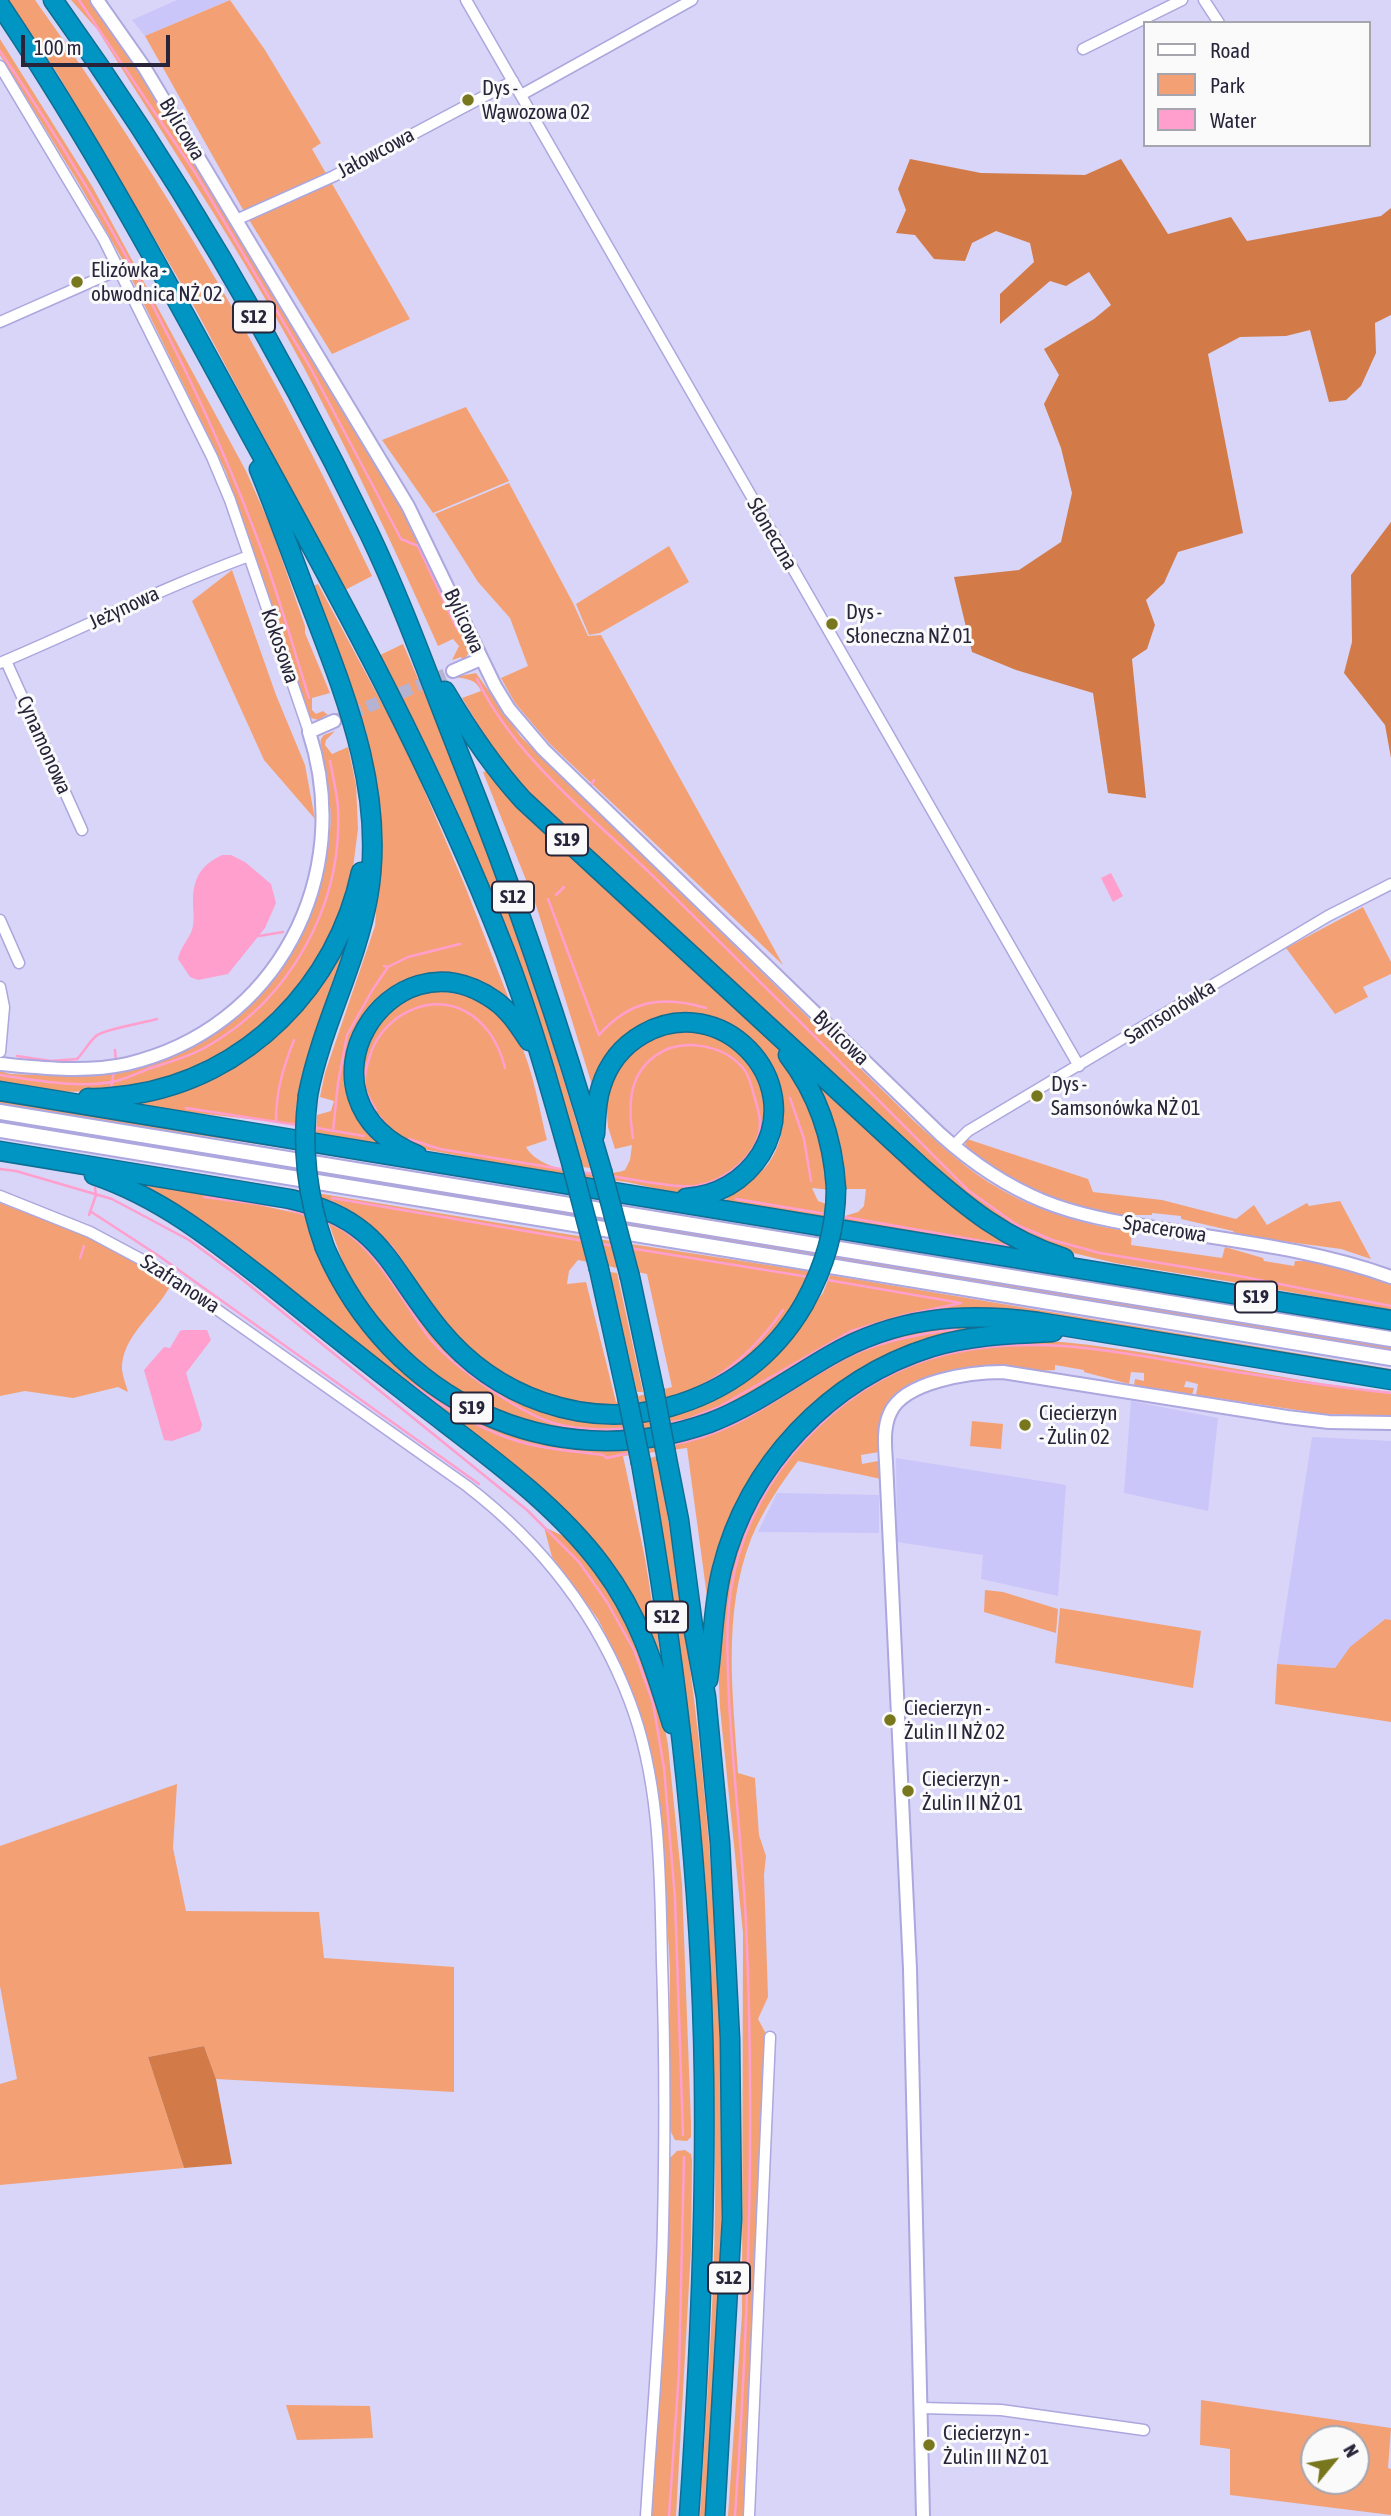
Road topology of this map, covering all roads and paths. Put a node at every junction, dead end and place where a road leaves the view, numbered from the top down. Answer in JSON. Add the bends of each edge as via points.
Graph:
{"nodes":[{"id":1,"x":53,"y":0,"type":"edge"},
{"id":2,"x":97,"y":0,"type":"edge"},
{"id":3,"x":466,"y":0,"type":"edge"},
{"id":4,"x":692,"y":0,"type":"edge"},
{"id":5,"x":1182,"y":0,"type":"edge"},
{"id":6,"x":1204,"y":0,"type":"edge"},
{"id":7,"x":0,"y":5,"type":"edge"},
{"id":8,"x":1218,"y":21,"type":"edge"},
{"id":9,"x":1083,"y":49,"type":"dead end"},
{"id":10,"x":0,"y":66,"type":"edge"},
{"id":11,"x":513,"y":81,"type":"junction"},
{"id":12,"x":521,"y":95,"type":"junction"},
{"id":13,"x":236,"y":220,"type":"junction"},
{"id":14,"x":120,"y":269,"type":"junction"},
{"id":15,"x":0,"y":322,"type":"edge"},
{"id":16,"x":226,"y":389,"type":"junction"},
{"id":17,"x":249,"y":556,"type":"junction"},
{"id":18,"x":421,"y":652,"type":"junction"},
{"id":19,"x":481,"y":659,"type":"junction"},
{"id":20,"x":3,"y":662,"type":"edge"},
{"id":21,"x":453,"y":671,"type":"tunnel mouth"},
{"id":22,"x":334,"y":721,"type":"tunnel mouth"},
{"id":23,"x":309,"y":732,"type":"junction"},
{"id":24,"x":371,"y":817,"type":"junction"},
{"id":25,"x":82,"y":830,"type":"dead end"},
{"id":26,"x":1391,"y":884,"type":"edge"},
{"id":27,"x":0,"y":920,"type":"edge"},
{"id":28,"x":19,"y":963,"type":"dead end"},
{"id":29,"x":0,"y":987,"type":"edge"},
{"id":30,"x":742,"y":1002,"type":"junction"},
{"id":31,"x":0,"y":1052,"type":"edge"},
{"id":32,"x":540,"y":1057,"type":"junction"},
{"id":33,"x":0,"y":1064,"type":"edge"},
{"id":34,"x":1079,"y":1066,"type":"junction"},
{"id":35,"x":0,"y":1091,"type":"edge"},
{"id":36,"x":46,"y":1099,"type":"junction"},
{"id":37,"x":0,"y":1112,"type":"edge"},
{"id":38,"x":0,"y":1130,"type":"edge"},
{"id":39,"x":594,"y":1145,"type":"junction"},
{"id":40,"x":953,"y":1146,"type":"junction"},
{"id":41,"x":0,"y":1151,"type":"edge"},
{"id":42,"x":44,"y":1158,"type":"junction"},
{"id":43,"x":440,"y":1164,"type":"junction"},
{"id":44,"x":0,"y":1196,"type":"edge"},
{"id":45,"x":658,"y":1199,"type":"junction"},
{"id":46,"x":1121,"y":1275,"type":"junction"},
{"id":47,"x":1391,"y":1277,"type":"edge"},
{"id":48,"x":1391,"y":1320,"type":"edge"},
{"id":49,"x":1088,"y":1330,"type":"junction"},
{"id":50,"x":1391,"y":1339,"type":"edge"},
{"id":51,"x":1391,"y":1357,"type":"edge"},
{"id":52,"x":1391,"y":1380,"type":"edge"},
{"id":53,"x":1391,"y":1423,"type":"edge"},
{"id":54,"x":706,"y":1697,"type":"junction"},
{"id":55,"x":686,"y":1772,"type":"junction"},
{"id":56,"x":770,"y":2037,"type":"dead end"},
{"id":57,"x":921,"y":2408,"type":"junction"},
{"id":58,"x":1144,"y":2431,"type":"dead end"},
{"id":59,"x":646,"y":2516,"type":"edge"},
{"id":60,"x":689,"y":2516,"type":"edge"},
{"id":61,"x":715,"y":2516,"type":"edge"},
{"id":62,"x":749,"y":2516,"type":"edge"},
{"id":63,"x":923,"y":2516,"type":"edge"}],
"edges":[{"from":1,"to":18,"type":"highway","number":"S12","via":[[163,162],[219,255],[363,522]]},
{"from":2,"to":13,"type":"street","name":"Bylicowa","via":[[144,66]]},
{"from":3,"to":11,"type":"street","name":"Słoneczna"},
{"from":4,"to":12,"type":"street"},
{"from":5,"to":9,"type":"street"},
{"from":6,"to":8,"type":"street"},
{"from":7,"to":16,"type":"highway","number":"S12","via":[[102,168]]},
{"from":10,"to":14,"type":"street","name":"Kokosowa"},
{"from":11,"to":12,"type":"street","name":"Słoneczna"},
{"from":11,"to":13,"type":"street","name":"Jałowcowa","via":[[334,176]]},
{"from":12,"to":34,"type":"street","name":"Słoneczna"},
{"from":13,"to":19,"type":"street","name":"Bylicowa","via":[[413,515]]},
{"from":14,"to":15,"type":"street"},
{"from":14,"to":17,"type":"street","name":"Kokosowa","via":[[212,457]]},
{"from":16,"to":24,"type":"highway","via":[[352,718]]},
{"from":16,"to":32,"type":"highway","number":"S12","via":[[438,792],[505,951]]},
{"from":17,"to":20,"type":"street","name":"Jeżynowa"},
{"from":17,"to":23,"type":"street","name":"Kokosowa"},
{"from":18,"to":30,"type":"highway","number":"S19","via":[[503,778]]},
{"from":18,"to":39,"type":"highway","number":"S12","via":[[520,914]]},
{"from":19,"to":21,"type":"street"},
{"from":19,"to":40,"type":"street","name":"Bylicowa","via":[[509,709],[543,749]]},
{"from":20,"to":25,"type":"street","name":"Cynamonowa"},
{"from":22,"to":23,"type":"street"},
{"from":23,"to":33,"type":"street","name":"Kokosowa","via":[[323,792],[320,863],[296,933],[257,989],[205,1032],[150,1057],[82,1070]]},
{"from":24,"to":36,"type":"highway","via":[[359,885],[334,948],[304,995],[269,1031],[235,1057],[181,1083],[124,1096]]},
{"from":24,"to":49,"type":"highway","number":"S19","bridge":true,"via":[[373,850],[366,906],[308,1095],[307,1171],[325,1248],[341,1281],[368,1323],[418,1374],[481,1413],[519,1427],[565,1437],[628,1440],[700,1426],[750,1404],[857,1341],[919,1322],[992,1317]]},
{"from":26,"to":34,"type":"street","name":"Samsonówka","via":[[1328,916]]},
{"from":27,"to":28,"type":"street"},
{"from":29,"to":31,"type":"street","via":[[4,1007]]},
{"from":30,"to":42,"type":"highway","bridge":true,"via":[[786,1051],[810,1087],[829,1136],[836,1188],[834,1220],[804,1304],[784,1333],[732,1380],[662,1409],[633,1414],[572,1410],[524,1395],[498,1381],[439,1329],[381,1248],[340,1215],[290,1199]]},
{"from":30,"to":46,"type":"highway","number":"S19","via":[[963,1204],[1019,1241]]},
{"from":32,"to":43,"type":"highway","via":[[506,1010],[470,987],[423,984],[383,1005],[365,1028],[355,1054],[359,1100],[374,1127],[388,1140]]},
{"from":32,"to":55,"type":"highway","number":"S12","bridge":true,"via":[[599,1269],[641,1464],[670,1634]]},
{"from":34,"to":40,"type":"street","name":"Samsonówka","via":[[968,1132]]},
{"from":35,"to":36,"type":"highway"},
{"from":36,"to":43,"type":"highway"},
{"from":37,"to":50,"type":"main road"},
{"from":38,"to":51,"type":"main road"},
{"from":39,"to":45,"type":"highway","via":[[601,1084],[632,1040],[658,1027],[687,1022],[721,1030],[744,1044],[762,1068],[772,1098],[773,1120],[764,1149],[748,1170],[724,1189],[700,1197]]},
{"from":39,"to":54,"type":"highway","number":"S12","bridge":true,"via":[[630,1277],[654,1390]]},
{"from":40,"to":47,"type":"street","name":"Spacerowa","via":[[1013,1187],[1074,1212],[1323,1255]]},
{"from":41,"to":42,"type":"highway"},
{"from":42,"to":55,"type":"highway","via":[[127,1188],[194,1226],[563,1522],[617,1586],[642,1632]]},
{"from":43,"to":45,"type":"highway"},
{"from":44,"to":59,"type":"street","name":"Szafranowa","via":[[152,1264],[482,1498],[544,1556],[600,1636],[638,1727],[657,1847],[665,2058],[663,2228]]},
{"from":45,"to":46,"type":"highway"},
{"from":46,"to":48,"type":"highway","number":"S19"},
{"from":49,"to":52,"type":"highway","number":"S19"},
{"from":49,"to":54,"type":"highway","via":[[998,1335],[933,1347],[883,1367],[821,1408],[779,1453],[742,1513],[729,1545],[716,1602]]},
{"from":53,"to":57,"type":"street","via":[[1287,1418],[1003,1372],[941,1381],[905,1395],[892,1409],[886,1462],[910,1969]]},
{"from":54,"to":61,"type":"highway","number":"S12","via":[[720,1843],[730,2039],[732,2219]]},
{"from":55,"to":60,"type":"highway","number":"S12","via":[[698,1924],[705,2147],[698,2400]]},
{"from":56,"to":62,"type":"street"},
{"from":57,"to":58,"type":"street","via":[[1001,2410]]},
{"from":57,"to":63,"type":"street"}]}
